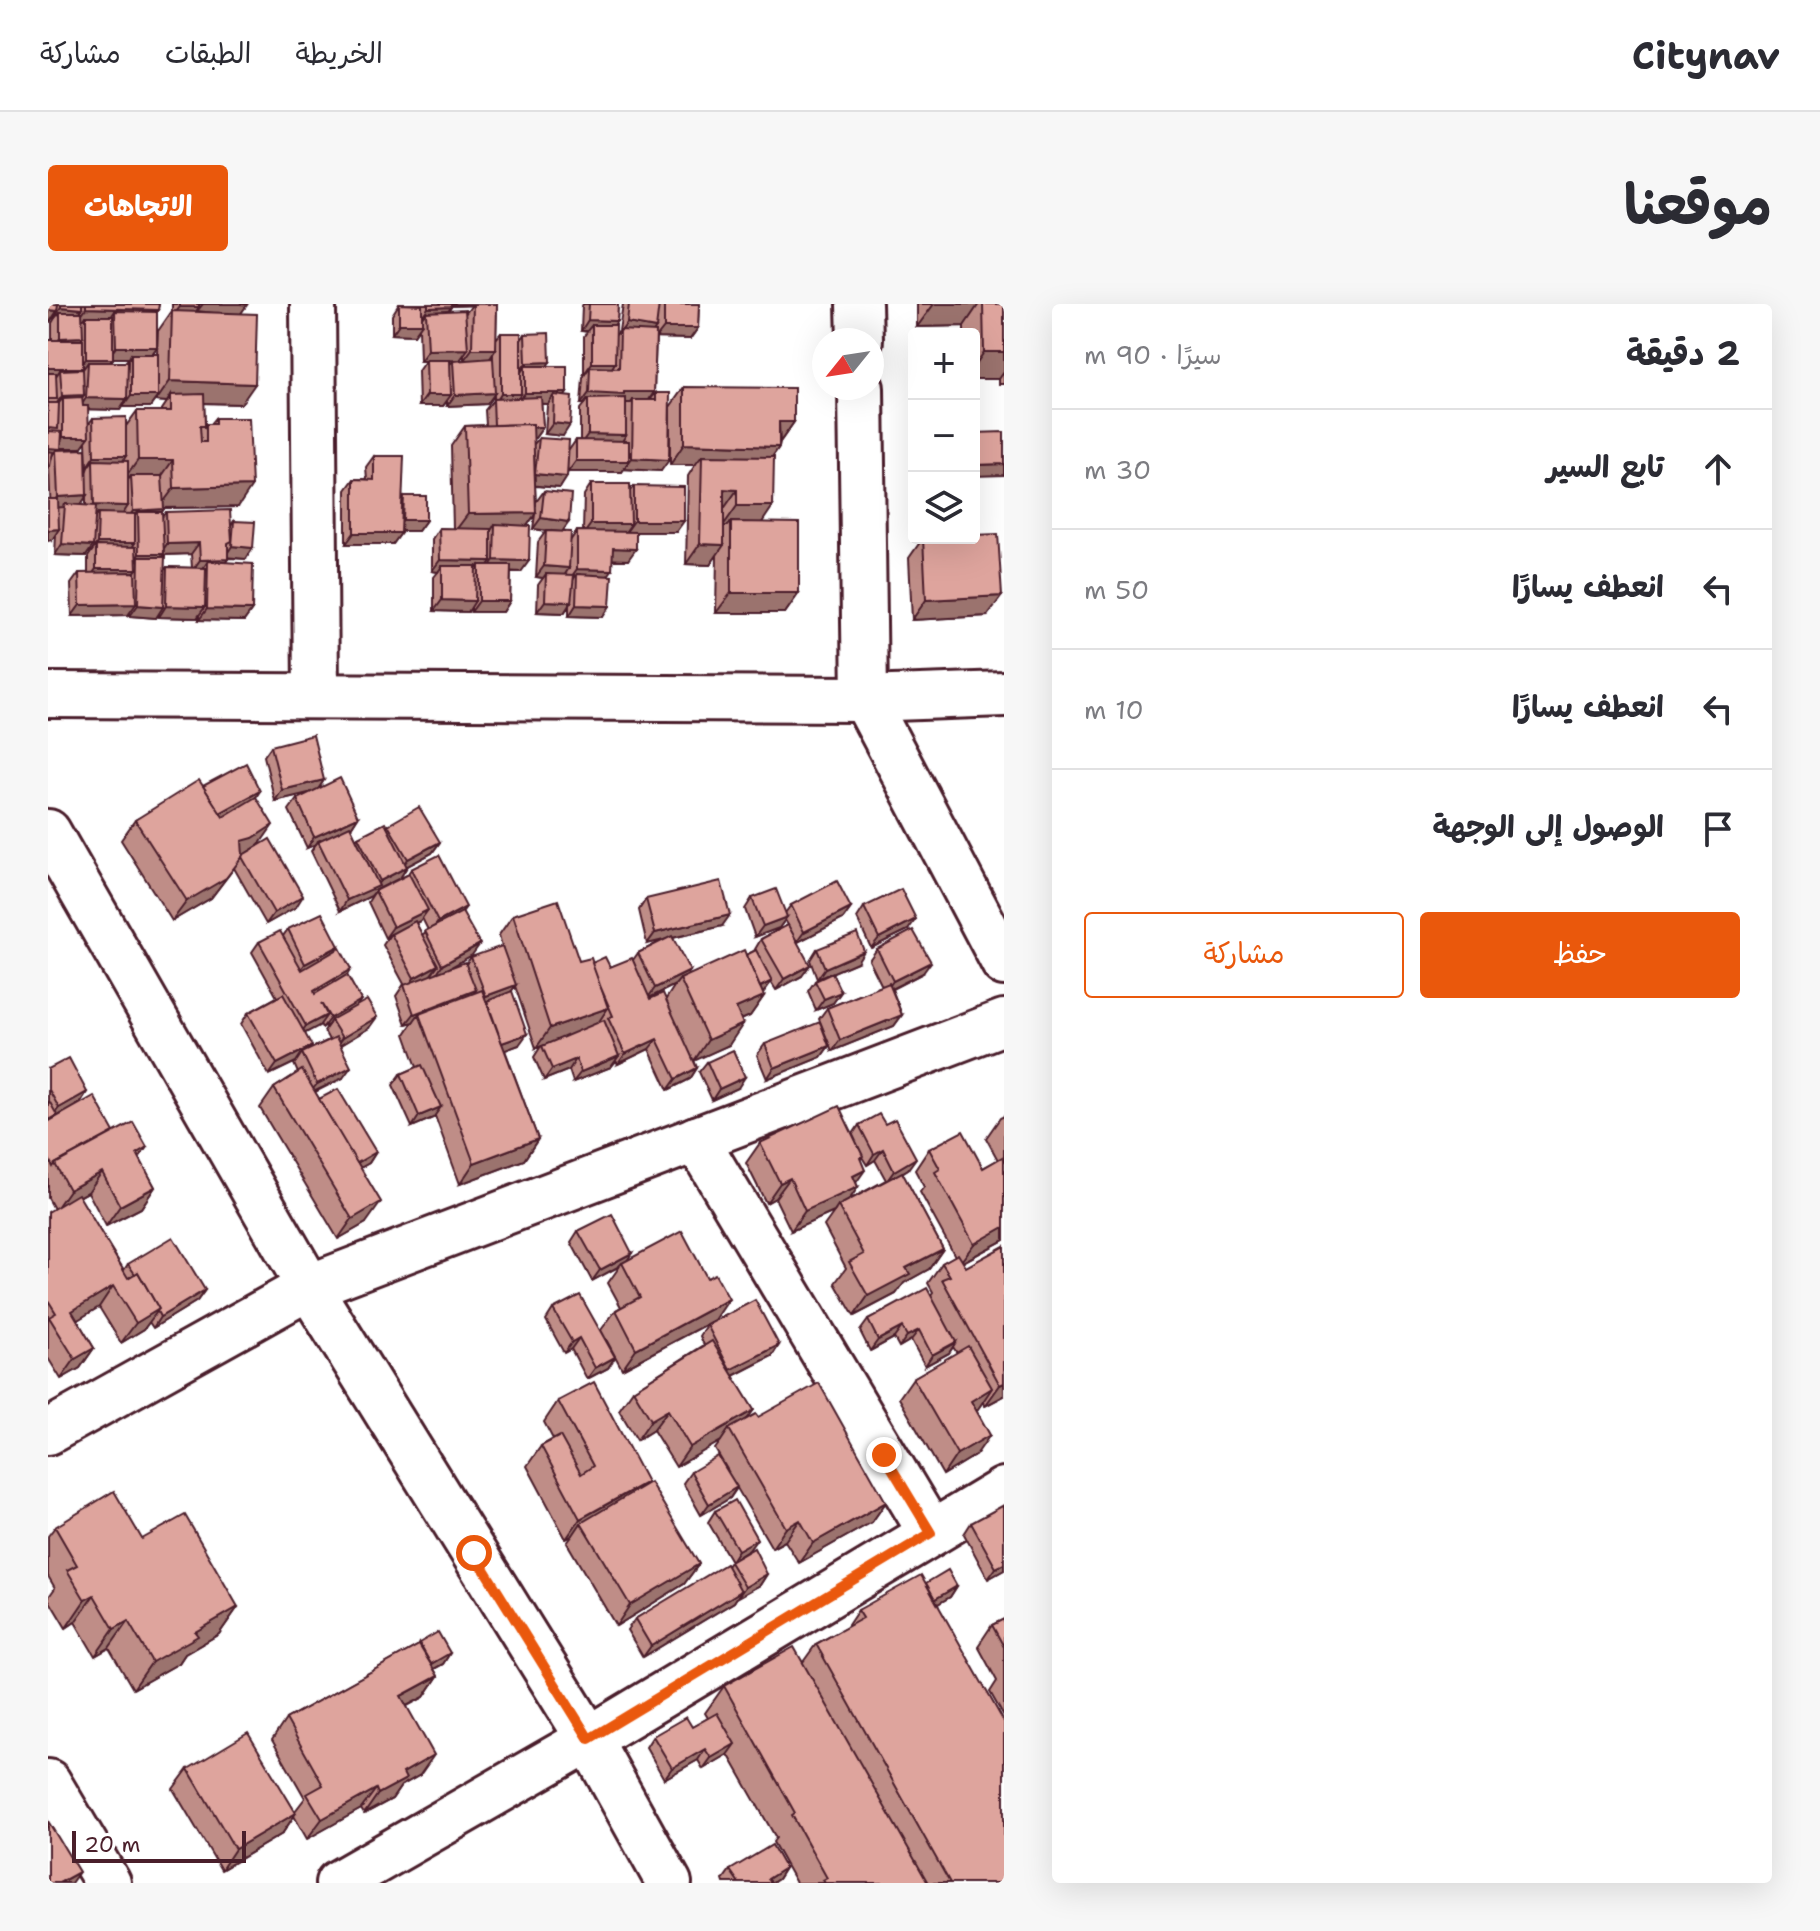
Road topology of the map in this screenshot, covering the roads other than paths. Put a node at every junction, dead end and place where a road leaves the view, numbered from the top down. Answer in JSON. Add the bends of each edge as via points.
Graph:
{"nodes":[{"id":1,"x":313,"y":304,"type":"edge"},
{"id":2,"x":859,"y":304,"type":"edge"},
{"id":3,"x":860,"y":328,"type":"edge"},
{"id":4,"x":861,"y":400,"type":"edge"},
{"id":5,"x":1004,"y":694,"type":"edge"},
{"id":6,"x":48,"y":695,"type":"edge"},
{"id":7,"x":316,"y":695,"type":"junction"},
{"id":8,"x":865,"y":699,"type":"junction"},
{"id":9,"x":48,"y":832,"type":"edge"},
{"id":10,"x":1004,"y":963,"type":"edge"},
{"id":11,"x":1004,"y":1022,"type":"edge"},
{"id":12,"x":696,"y":1139,"type":"junction"},
{"id":13,"x":309,"y":1287,"type":"junction"},
{"id":14,"x":48,"y":1432,"type":"edge"},
{"id":15,"x":1004,"y":1490,"type":"edge"},
{"id":16,"x":931,"y":1533,"type":"junction"},
{"id":17,"x":589,"y":1739,"type":"junction"},
{"id":18,"x":48,"y":1782,"type":"edge"},
{"id":19,"x":108,"y":1883,"type":"edge"},
{"id":20,"x":338,"y":1883,"type":"edge"},
{"id":21,"x":669,"y":1883,"type":"edge"}],
"edges":[{"from":1,"to":7,"type":"street"},
{"from":2,"to":3,"type":"street"},
{"from":4,"to":8,"type":"street"},
{"from":5,"to":8,"type":"street"},
{"from":6,"to":7,"type":"street"},
{"from":7,"to":8,"type":"street"},
{"from":8,"to":10,"type":"street"},
{"from":9,"to":13,"type":"street"},
{"from":11,"to":12,"type":"street"},
{"from":12,"to":13,"type":"street"},
{"from":12,"to":16,"type":"street"},
{"from":13,"to":14,"type":"street"},
{"from":13,"to":17,"type":"street"},
{"from":15,"to":16,"type":"street"},
{"from":16,"to":17,"type":"street"},
{"from":17,"to":20,"type":"street"},
{"from":17,"to":21,"type":"street"},
{"from":18,"to":19,"type":"street"}]}
